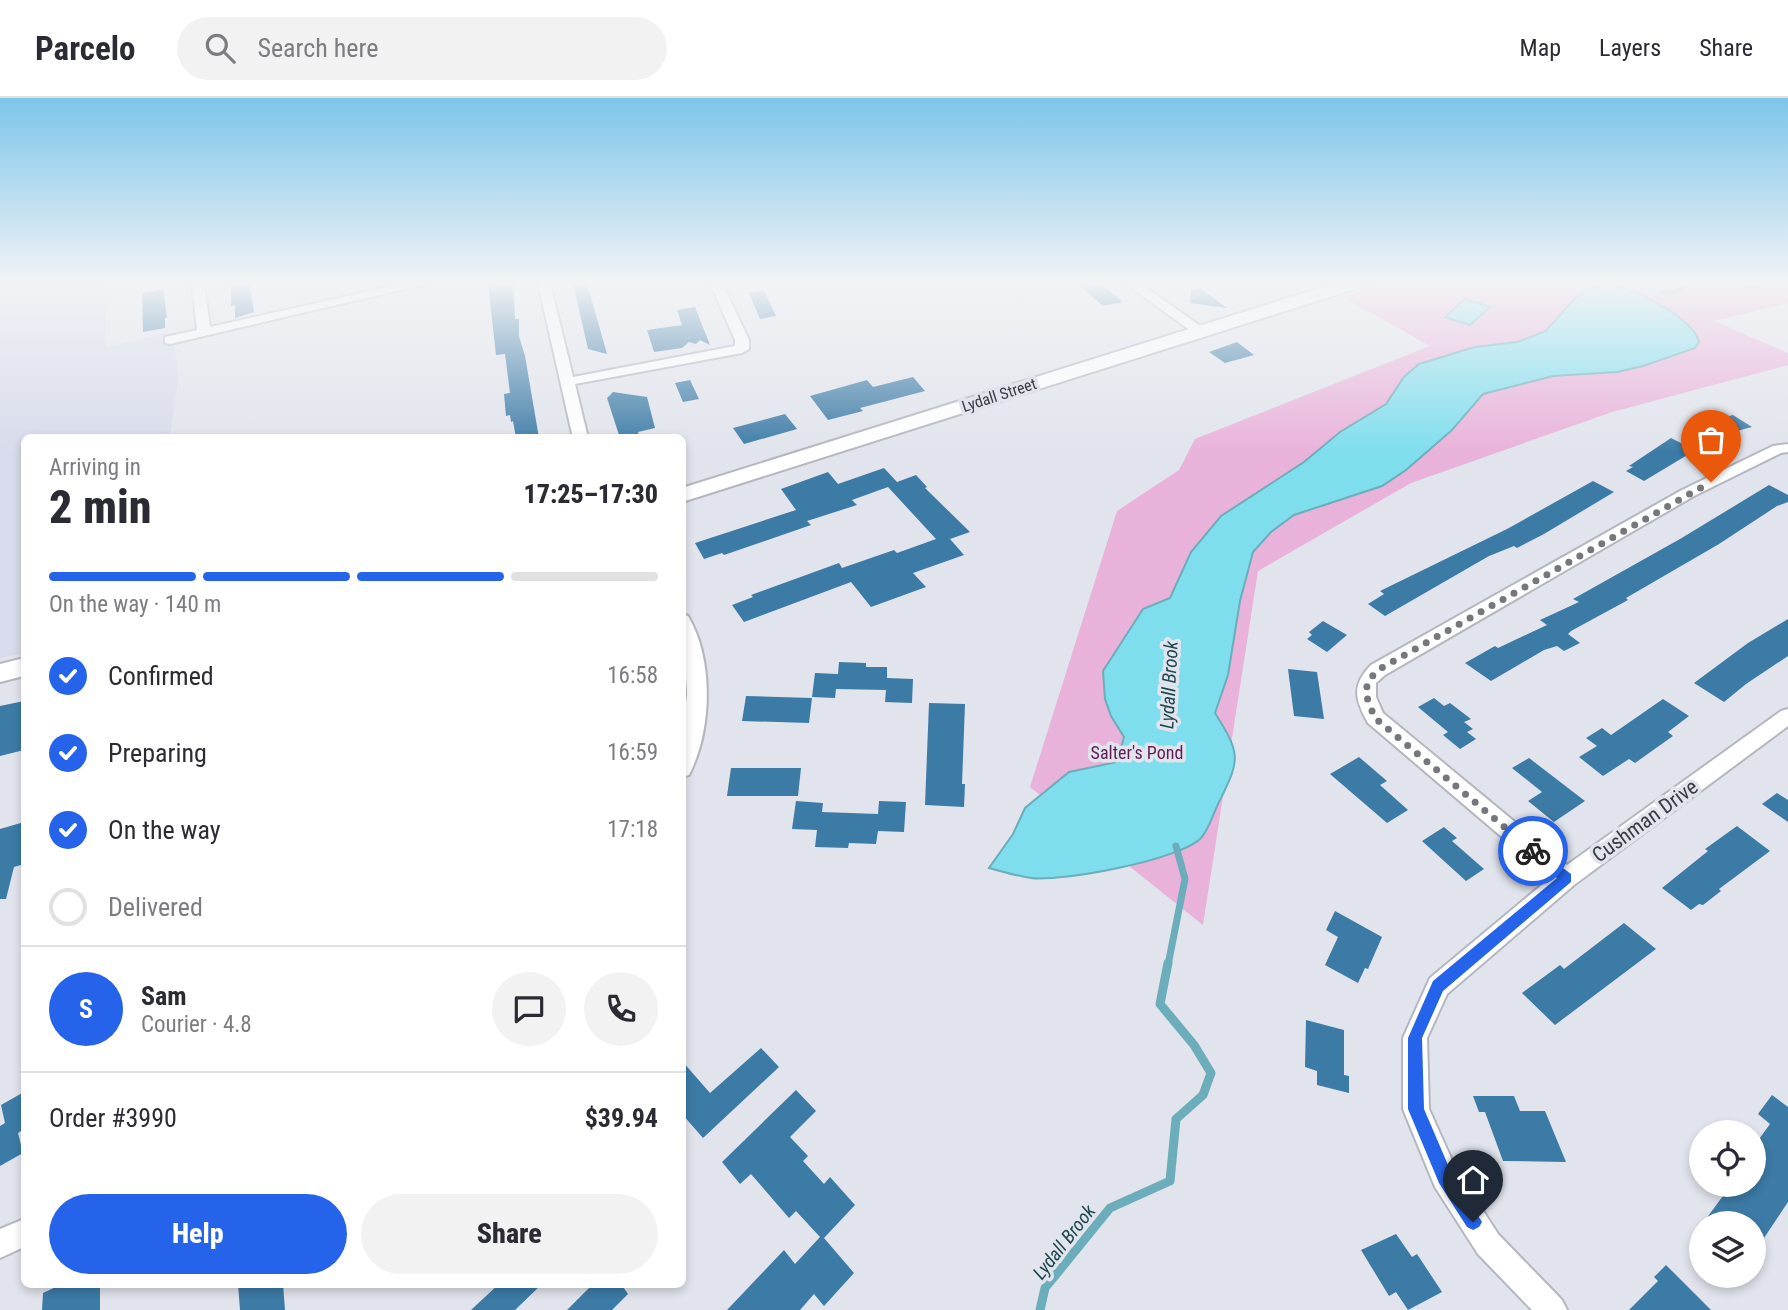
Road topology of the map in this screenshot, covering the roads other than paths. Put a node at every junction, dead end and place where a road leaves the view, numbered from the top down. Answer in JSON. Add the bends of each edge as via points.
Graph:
{"nodes":[{"id":1,"x":556,"y":340,"type":"edge"},
{"id":2,"x":742,"y":340,"type":"edge"},
{"id":3,"x":1173,"y":340,"type":"edge"},
{"id":4,"x":566,"y":382,"type":"junction"},
{"id":5,"x":580,"y":434,"type":"edge"},
{"id":6,"x":1788,"y":448,"type":"edge"},
{"id":7,"x":686,"y":494,"type":"edge"},
{"id":8,"x":686,"y":629,"type":"edge"},
{"id":9,"x":21,"y":668,"type":"edge"},
{"id":10,"x":0,"y":673,"type":"edge"},
{"id":11,"x":1788,"y":716,"type":"edge"},
{"id":12,"x":686,"y":759,"type":"edge"},
{"id":13,"x":1566,"y":878,"type":"junction"},
{"id":14,"x":21,"y":1234,"type":"edge"},
{"id":15,"x":0,"y":1244,"type":"edge"},
{"id":16,"x":1552,"y":1310,"type":"edge"}],
"edges":[{"from":1,"to":4,"type":"street"},
{"from":2,"to":4,"type":"street","via":[[742,349],[727,354]]},
{"from":3,"to":7,"type":"street","name":"Lydall Street"},
{"from":4,"to":5,"type":"street"},
{"from":6,"to":13,"type":"street","via":[[1688,493],[1378,670],[1367,681],[1366,697],[1375,718]]},
{"from":8,"to":12,"type":"street","via":[[697,686]]},
{"from":9,"to":10,"type":"street"},
{"from":11,"to":13,"type":"street","name":"Cushman Drive"},
{"from":13,"to":16,"type":"street","name":"Cushman Drive","via":[[1438,986],[1415,1038],[1416,1109],[1445,1177],[1488,1244]]},
{"from":14,"to":15,"type":"street"}]}
